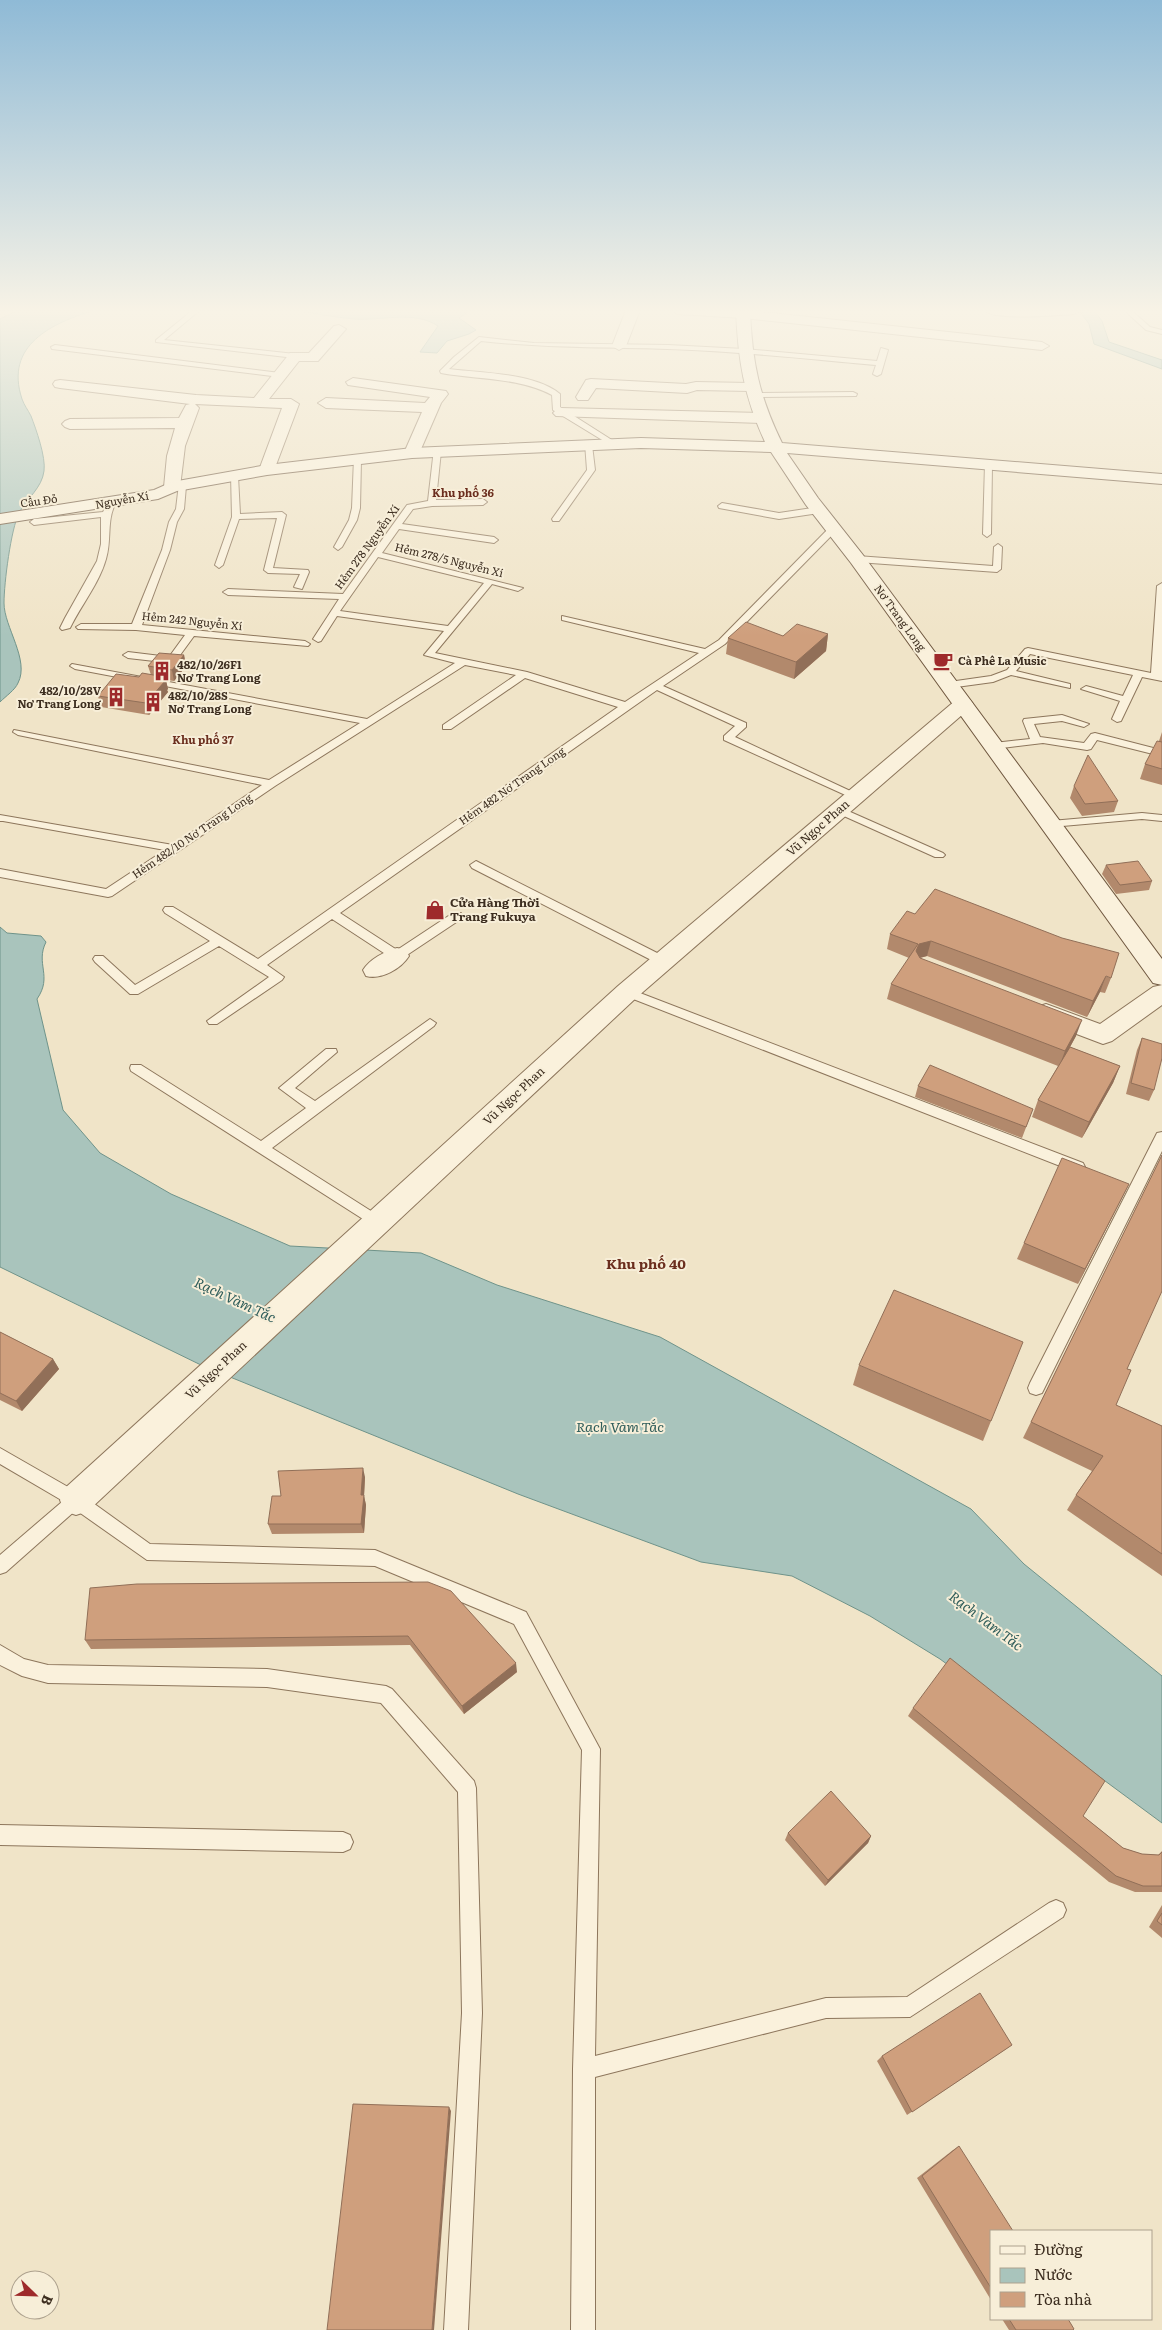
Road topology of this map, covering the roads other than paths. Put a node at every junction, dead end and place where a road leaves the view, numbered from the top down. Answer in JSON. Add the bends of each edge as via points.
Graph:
{"nodes":[{"id":1,"x":761,"y":418,"type":"edge"},
{"id":2,"x":186,"y":419,"type":"edge"},
{"id":3,"x":286,"y":419,"type":"edge"},
{"id":4,"x":427,"y":419,"type":"edge"},
{"id":5,"x":570,"y":419,"type":"edge"},
{"id":6,"x":184,"y":423,"type":"junction"},
{"id":7,"x":70,"y":424,"type":"dead end"},
{"id":8,"x":773,"y":443,"type":"junction"},
{"id":9,"x":612,"y":444,"type":"junction"},
{"id":10,"x":641,"y":444,"type":"junction"},
{"id":11,"x":588,"y":445,"type":"junction"},
{"id":12,"x":437,"y":451,"type":"junction"},
{"id":13,"x":412,"y":453,"type":"junction"},
{"id":14,"x":357,"y":460,"type":"junction"},
{"id":15,"x":755,"y":460,"type":"dead end"},
{"id":16,"x":988,"y":466,"type":"junction"},
{"id":17,"x":1162,"y":468,"type":"edge"},
{"id":18,"x":267,"y":470,"type":"junction"},
{"id":19,"x":234,"y":476,"type":"junction"},
{"id":20,"x":776,"y":476,"type":"dead end"},
{"id":21,"x":1162,"y":479,"type":"edge"},
{"id":22,"x":177,"y":486,"type":"junction"},
{"id":23,"x":805,"y":490,"type":"junction"},
{"id":24,"x":74,"y":502,"type":"junction"},
{"id":25,"x":483,"y":502,"type":"dead end"},
{"id":26,"x":432,"y":504,"type":"junction"},
{"id":27,"x":0,"y":506,"type":"edge"},
{"id":28,"x":722,"y":506,"type":"dead end"},
{"id":29,"x":108,"y":508,"type":"junction"},
{"id":30,"x":819,"y":510,"type":"junction"},
{"id":31,"x":236,"y":517,"type":"junction"},
{"id":32,"x":556,"y":518,"type":"dead end"},
{"id":33,"x":0,"y":519,"type":"edge"},
{"id":34,"x":34,"y":522,"type":"dead end"},
{"id":35,"x":398,"y":526,"type":"junction"},
{"id":36,"x":834,"y":528,"type":"junction"},
{"id":37,"x":987,"y":534,"type":"dead end"},
{"id":38,"x":494,"y":540,"type":"dead end"},
{"id":39,"x":338,"y":546,"type":"dead end"},
{"id":40,"x":998,"y":547,"type":"dead end"},
{"id":41,"x":375,"y":554,"type":"junction"},
{"id":42,"x":857,"y":559,"type":"junction"},
{"id":43,"x":219,"y":565,"type":"dead end"},
{"id":44,"x":490,"y":582,"type":"junction"},
{"id":45,"x":1162,"y":586,"type":"edge"},
{"id":46,"x":299,"y":587,"type":"dead end"},
{"id":47,"x":518,"y":588,"type":"dead end"},
{"id":48,"x":228,"y":592,"type":"dead end"},
{"id":49,"x":345,"y":597,"type":"junction"},
{"id":50,"x":334,"y":612,"type":"junction"},
{"id":51,"x":565,"y":618,"type":"dead end"},
{"id":52,"x":81,"y":627,"type":"dead end"},
{"id":53,"x":65,"y":628,"type":"dead end"},
{"id":54,"x":136,"y":628,"type":"junction"},
{"id":55,"x":451,"y":629,"type":"junction"},
{"id":56,"x":191,"y":633,"type":"junction"},
{"id":57,"x":318,"y":639,"type":"dead end"},
{"id":58,"x":305,"y":644,"type":"dead end"},
{"id":59,"x":708,"y":652,"type":"junction"},
{"id":60,"x":128,"y":655,"type":"dead end"},
{"id":61,"x":463,"y":662,"type":"junction"},
{"id":62,"x":74,"y":666,"type":"dead end"},
{"id":63,"x":1010,"y":672,"type":"junction"},
{"id":64,"x":524,"y":674,"type":"junction"},
{"id":65,"x":1138,"y":674,"type":"junction"},
{"id":66,"x":1159,"y":678,"type":"edge"},
{"id":67,"x":949,"y":685,"type":"junction"},
{"id":68,"x":656,"y":686,"type":"junction"},
{"id":69,"x":1067,"y":686,"type":"dead end"},
{"id":70,"x":1086,"y":689,"type":"dead end"},
{"id":71,"x":1127,"y":700,"type":"junction"},
{"id":72,"x":963,"y":704,"type":"junction"},
{"id":73,"x":626,"y":706,"type":"junction"},
{"id":74,"x":1117,"y":719,"type":"dead end"},
{"id":75,"x":369,"y":722,"type":"junction"},
{"id":76,"x":1084,"y":724,"type":"dead end"},
{"id":77,"x":447,"y":727,"type":"dead end"},
{"id":78,"x":18,"y":732,"type":"dead end"},
{"id":79,"x":1036,"y":741,"type":"junction"},
{"id":80,"x":994,"y":746,"type":"junction"},
{"id":81,"x":1157,"y":752,"type":"edge"},
{"id":82,"x":271,"y":784,"type":"junction"},
{"id":83,"x":848,"y":803,"type":"junction"},
{"id":84,"x":3,"y":818,"type":"dead end"},
{"id":85,"x":1162,"y":818,"type":"edge"},
{"id":86,"x":1052,"y":824,"type":"junction"},
{"id":87,"x":173,"y":848,"type":"junction"},
{"id":88,"x":939,"y":855,"type":"dead end"},
{"id":89,"x":476,"y":865,"type":"dead end"},
{"id":90,"x":0,"y":873,"type":"edge"},
{"id":91,"x":169,"y":910,"type":"dead end"},
{"id":92,"x":332,"y":913,"type":"junction"},
{"id":93,"x":457,"y":916,"type":"dead end"},
{"id":94,"x":220,"y":941,"type":"junction"},
{"id":95,"x":397,"y":956,"type":"junction"},
{"id":96,"x":99,"y":959,"type":"dead end"},
{"id":97,"x":663,"y":962,"type":"junction"},
{"id":98,"x":258,"y":965,"type":"junction"},
{"id":99,"x":376,"y":970,"type":"dead end"},
{"id":100,"x":1162,"y":977,"type":"edge"},
{"id":101,"x":627,"y":992,"type":"junction"},
{"id":102,"x":1162,"y":993,"type":"edge"},
{"id":103,"x":1028,"y":1006,"type":"edge"},
{"id":104,"x":212,"y":1020,"type":"dead end"},
{"id":105,"x":430,"y":1023,"type":"dead end"},
{"id":106,"x":330,"y":1052,"type":"dead end"},
{"id":107,"x":136,"y":1068,"type":"dead end"},
{"id":108,"x":315,"y":1108,"type":"junction"},
{"id":109,"x":1162,"y":1137,"type":"edge"},
{"id":110,"x":262,"y":1148,"type":"junction"},
{"id":111,"x":1094,"y":1174,"type":"edge"},
{"id":112,"x":368,"y":1230,"type":"junction"},
{"id":113,"x":1036,"y":1388,"type":"dead end"},
{"id":114,"x":0,"y":1455,"type":"edge"},
{"id":115,"x":76,"y":1500,"type":"junction"},
{"id":116,"x":0,"y":1566,"type":"edge"},
{"id":117,"x":0,"y":1654,"type":"edge"},
{"id":118,"x":0,"y":1835,"type":"edge"},
{"id":119,"x":343,"y":1842,"type":"dead end"},
{"id":120,"x":1056,"y":1910,"type":"dead end"},
{"id":121,"x":584,"y":2069,"type":"junction"},
{"id":122,"x":456,"y":2330,"type":"edge"},
{"id":123,"x":583,"y":2330,"type":"edge"}],
"edges":[{"from":1,"to":8,"type":"street","name":"Nơ Trang Long"},
{"from":2,"to":6,"type":"street"},
{"from":3,"to":18,"type":"street"},
{"from":4,"to":13,"type":"street"},
{"from":5,"to":9,"type":"lane"},
{"from":6,"to":7,"type":"street"},
{"from":6,"to":22,"type":"street","via":[[172,463]]},
{"from":8,"to":10,"type":"street","name":"Nguyễn Xí"},
{"from":8,"to":16,"type":"street","name":"Nguyễn Xí"},
{"from":8,"to":17,"type":"street","name":"Nguyễn Xí"},
{"from":8,"to":23,"type":"street","name":"Nơ Trang Long"},
{"from":9,"to":10,"type":"street","name":"Nguyễn Xí"},
{"from":9,"to":11,"type":"street","name":"Nguyễn Xí"},
{"from":10,"to":15,"type":"street","via":[[684,454]]},
{"from":11,"to":12,"type":"street","name":"Nguyễn Xí"},
{"from":11,"to":32,"type":"lane","via":[[591,470]]},
{"from":12,"to":13,"type":"street","name":"Nguyễn Xí"},
{"from":12,"to":26,"type":"lane"},
{"from":13,"to":14,"type":"street","name":"Nguyễn Xí"},
{"from":14,"to":18,"type":"street","name":"Nguyễn Xí"},
{"from":14,"to":39,"type":"lane","via":[[356,508]]},
{"from":16,"to":21,"type":"street","name":"Nguyễn Xí"},
{"from":16,"to":37,"type":"lane"},
{"from":18,"to":19,"type":"street","name":"Nguyễn Xí"},
{"from":19,"to":22,"type":"street","name":"Nguyễn Xí"},
{"from":19,"to":31,"type":"lane"},
{"from":20,"to":23,"type":"street"},
{"from":22,"to":24,"type":"street","name":"Nguyễn Xí","via":[[158,485]]},
{"from":22,"to":29,"type":"street","name":"Nguyễn Xí"},
{"from":22,"to":54,"type":"lane","name":"Hẻm 242 Nguyễn Xí","via":[[180,509]]},
{"from":23,"to":30,"type":"street","name":"Nơ Trang Long"},
{"from":24,"to":27,"type":"street","name":"Cầu Đỏ"},
{"from":24,"to":29,"type":"street","name":"Nguyễn Xí"},
{"from":24,"to":33,"type":"street","name":"Cầu Đỏ"},
{"from":25,"to":26,"type":"lane","name":"Hẻm 278 Nguyễn Xí"},
{"from":26,"to":35,"type":"lane","name":"Hẻm 278 Nguyễn Xí","via":[[410,508]]},
{"from":28,"to":30,"type":"lane","via":[[779,516]]},
{"from":29,"to":34,"type":"lane"},
{"from":29,"to":53,"type":"lane","via":[[105,550]]},
{"from":30,"to":36,"type":"street","name":"Nơ Trang Long"},
{"from":31,"to":43,"type":"lane"},
{"from":31,"to":46,"type":"lane","via":[[282,516],[268,570],[305,572]]},
{"from":35,"to":38,"type":"lane"},
{"from":35,"to":41,"type":"lane","name":"Hẻm 278 Nguyễn Xí"},
{"from":36,"to":42,"type":"street","name":"Nơ Trang Long"},
{"from":36,"to":59,"type":"lane","name":"Hẻm 482 Nơ Trang Long","via":[[722,642]]},
{"from":40,"to":42,"type":"lane","via":[[997,569]]},
{"from":41,"to":44,"type":"lane","name":"Hẻm 278/5 Nguyễn Xí"},
{"from":41,"to":49,"type":"lane","name":"Hẻm 278 Nguyễn Xí"},
{"from":42,"to":67,"type":"street","name":"Nơ Trang Long"},
{"from":44,"to":47,"type":"lane","name":"Hẻm 278/5 Nguyễn Xí"},
{"from":44,"to":55,"type":"lane"},
{"from":45,"to":66,"type":"lane"},
{"from":48,"to":49,"type":"lane"},
{"from":49,"to":50,"type":"lane","name":"Hẻm 278 Nguyễn Xí"},
{"from":50,"to":55,"type":"lane"},
{"from":50,"to":57,"type":"lane","name":"Hẻm 278 Nguyễn Xí"},
{"from":51,"to":59,"type":"lane"},
{"from":52,"to":54,"type":"lane"},
{"from":54,"to":56,"type":"lane","name":"Hẻm 242 Nguyễn Xí"},
{"from":55,"to":61,"type":"lane","via":[[429,655]]},
{"from":56,"to":58,"type":"lane","name":"Hẻm 242 Nguyễn Xí"},
{"from":56,"to":60,"type":"lane","via":[[172,660]]},
{"from":59,"to":68,"type":"lane","name":"Hẻm 482 Nơ Trang Long"},
{"from":61,"to":64,"type":"lane"},
{"from":61,"to":75,"type":"lane","name":"Hẻm 482/10 Nơ Trang Long"},
{"from":62,"to":75,"type":"lane"},
{"from":63,"to":65,"type":"lane","via":[[1028,651]]},
{"from":63,"to":67,"type":"lane","via":[[993,679]]},
{"from":63,"to":69,"type":"lane"},
{"from":64,"to":73,"type":"lane"},
{"from":64,"to":77,"type":"lane"},
{"from":65,"to":66,"type":"lane"},
{"from":65,"to":71,"type":"lane"},
{"from":67,"to":72,"type":"street","name":"Nơ Trang Long"},
{"from":68,"to":73,"type":"lane","name":"Hẻm 482 Nơ Trang Long"},
{"from":68,"to":83,"type":"lane","via":[[742,725],[728,738]]},
{"from":70,"to":71,"type":"lane"},
{"from":71,"to":74,"type":"lane"},
{"from":72,"to":80,"type":"street","name":"Nơ Trang Long"},
{"from":72,"to":83,"type":"street","name":"Vũ Ngọc Phan"},
{"from":73,"to":92,"type":"lane","name":"Hẻm 482 Nơ Trang Long"},
{"from":75,"to":82,"type":"lane","name":"Hẻm 482/10 Nơ Trang Long"},
{"from":76,"to":79,"type":"lane","via":[[1062,718],[1028,721]]},
{"from":78,"to":82,"type":"lane"},
{"from":79,"to":80,"type":"lane"},
{"from":79,"to":81,"type":"lane","via":[[1087,747],[1095,736]]},
{"from":80,"to":86,"type":"street","name":"Nơ Trang Long"},
{"from":82,"to":87,"type":"lane","name":"Hẻm 482/10 Nơ Trang Long"},
{"from":83,"to":88,"type":"lane"},
{"from":83,"to":97,"type":"street","name":"Vũ Ngọc Phan"},
{"from":84,"to":87,"type":"lane"},
{"from":85,"to":86,"type":"lane","via":[[1142,816]]},
{"from":86,"to":100,"type":"street","name":"Nơ Trang Long"},
{"from":87,"to":90,"type":"lane","name":"Hẻm 482/10 Nơ Trang Long","via":[[108,893]]},
{"from":89,"to":97,"type":"lane"},
{"from":91,"to":94,"type":"lane"},
{"from":92,"to":95,"type":"lane"},
{"from":92,"to":98,"type":"lane","name":"Hẻm 482 Nơ Trang Long"},
{"from":93,"to":95,"type":"lane"},
{"from":94,"to":96,"type":"lane","via":[[134,991]]},
{"from":94,"to":98,"type":"lane"},
{"from":95,"to":99,"type":"street"},
{"from":97,"to":101,"type":"street","name":"Vũ Ngọc Phan"},
{"from":98,"to":104,"type":"lane","via":[[278,977]]},
{"from":101,"to":111,"type":"lane"},
{"from":101,"to":112,"type":"street","name":"Vũ Ngọc Phan"},
{"from":102,"to":103,"type":"street","via":[[1103,1035]]},
{"from":105,"to":108,"type":"lane"},
{"from":106,"to":108,"type":"lane","via":[[286,1088]]},
{"from":107,"to":110,"type":"lane"},
{"from":108,"to":110,"type":"lane"},
{"from":109,"to":113,"type":"lane"},
{"from":110,"to":112,"type":"lane"},
{"from":112,"to":115,"type":"street","name":"Vũ Ngọc Phan"},
{"from":114,"to":115,"type":"lane"},
{"from":115,"to":116,"type":"lane"},
{"from":115,"to":121,"type":"lane","via":[[147,1552],[375,1558],[520,1618],[591,1749]]},
{"from":117,"to":122,"type":"lane","via":[[31,1672],[48,1674],[267,1678],[386,1695],[467,1788],[472,2013]]},
{"from":118,"to":119,"type":"lane"},
{"from":120,"to":121,"type":"lane","via":[[910,2007],[826,2008]]},
{"from":121,"to":123,"type":"lane"}]}
